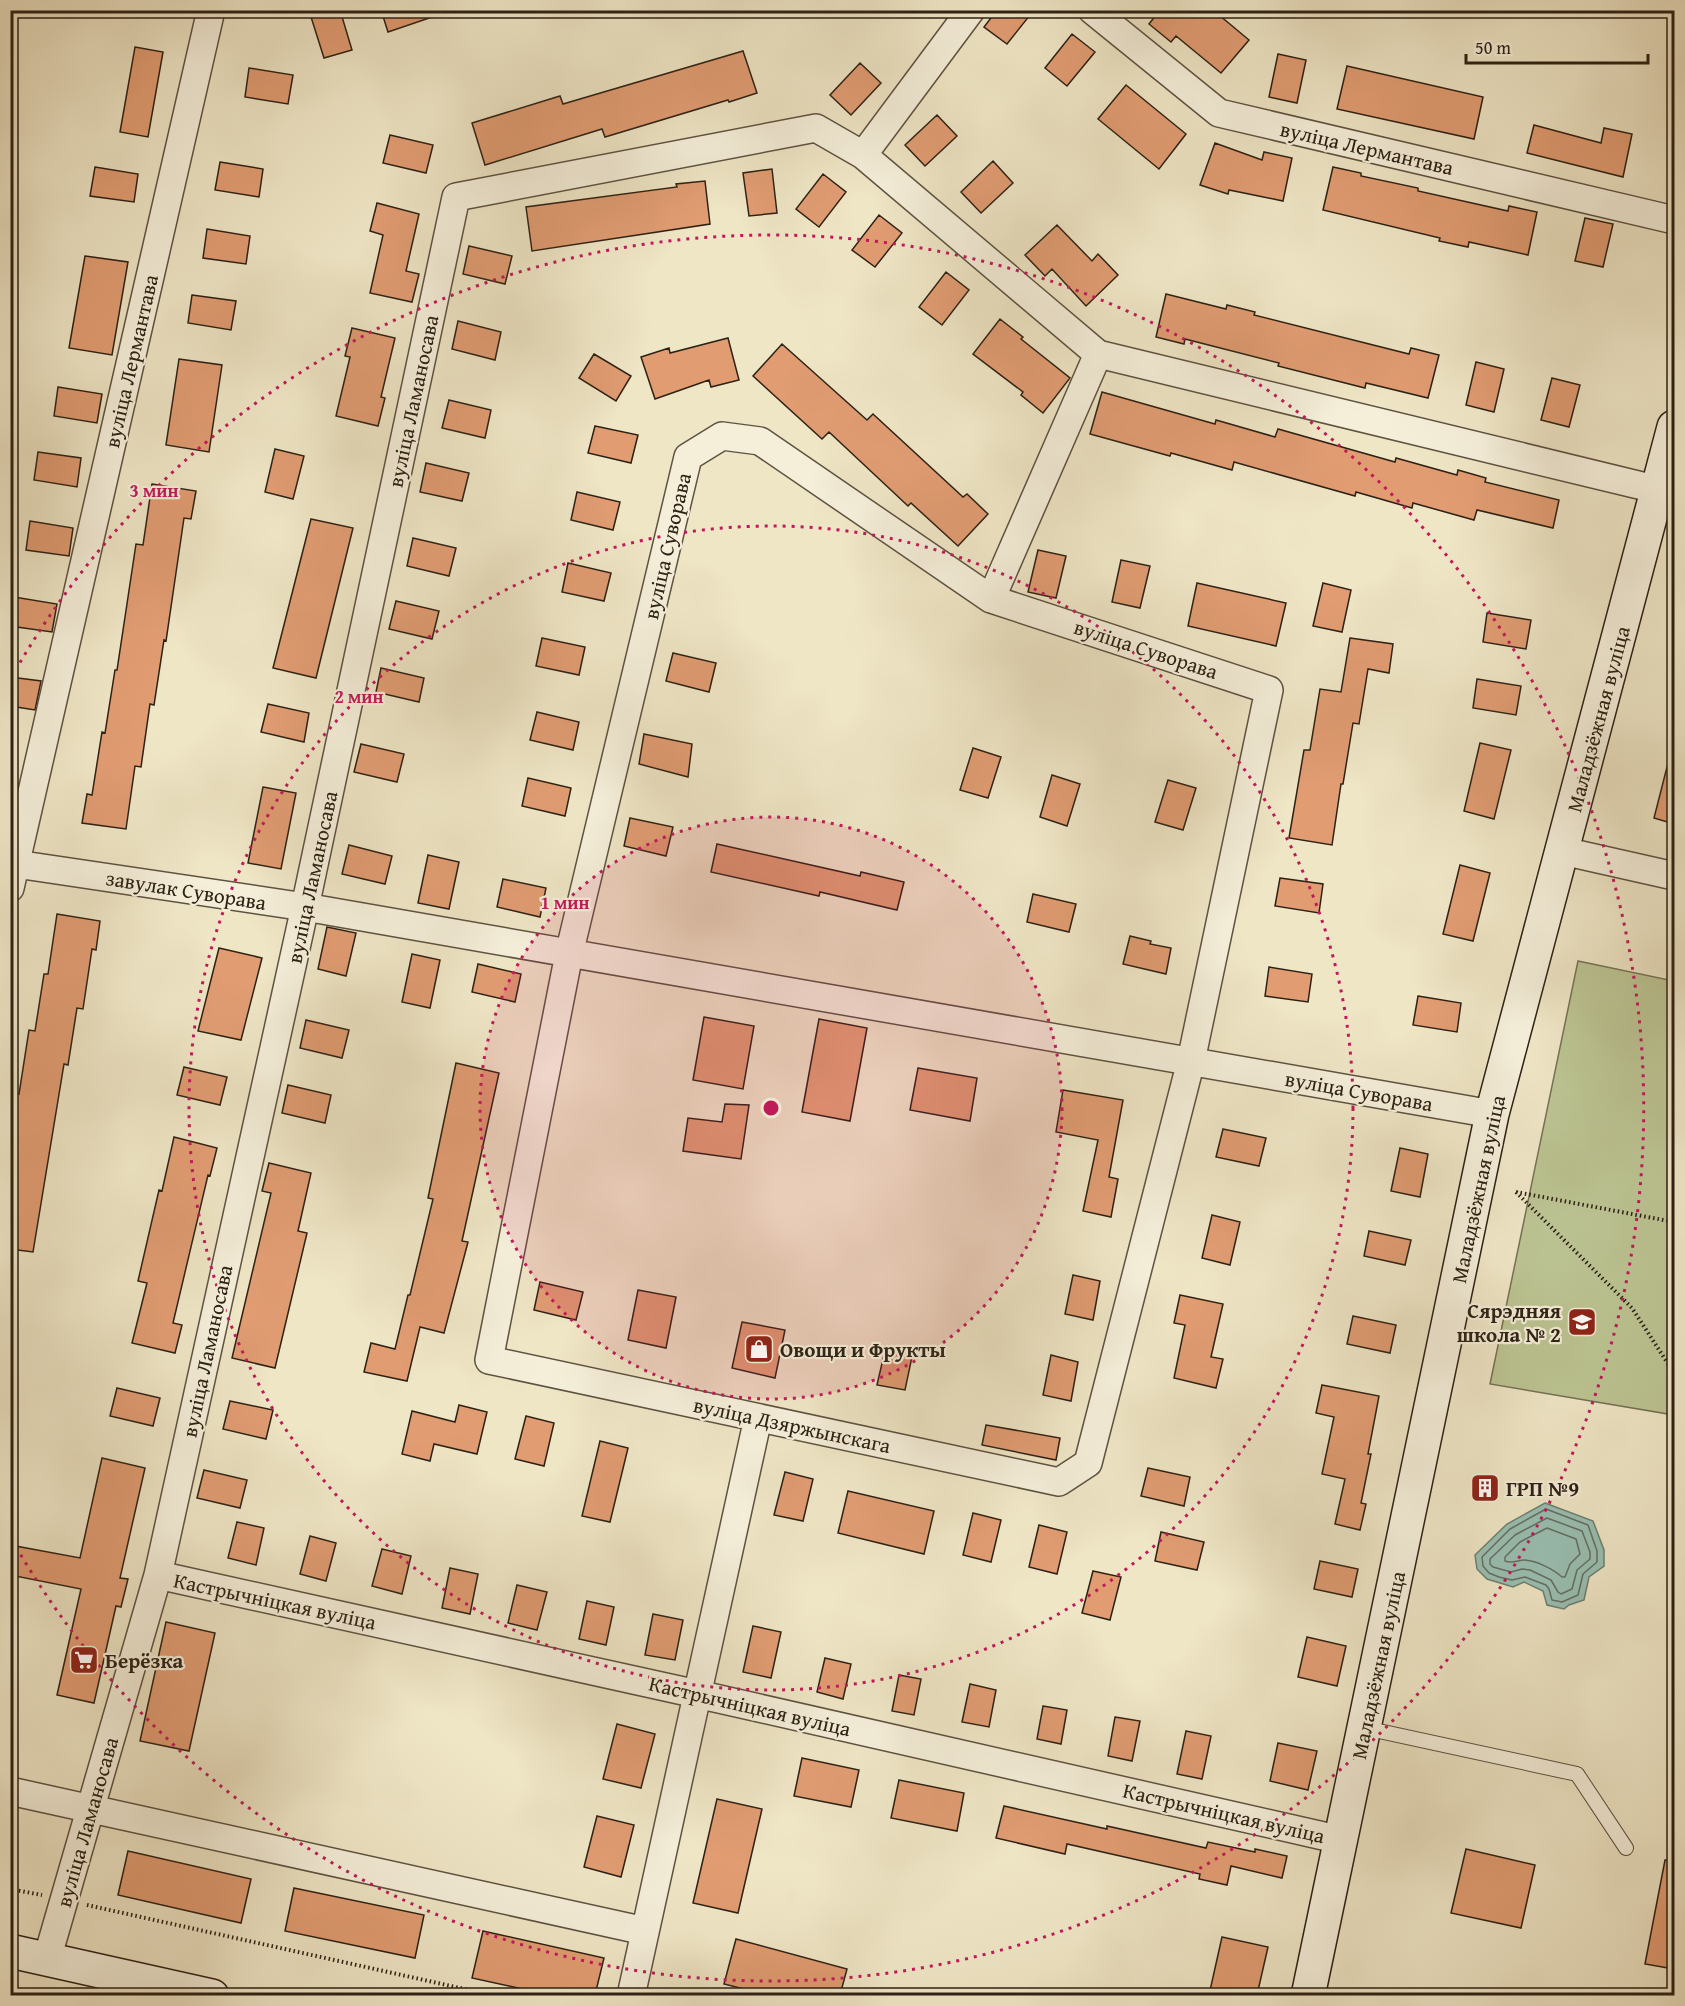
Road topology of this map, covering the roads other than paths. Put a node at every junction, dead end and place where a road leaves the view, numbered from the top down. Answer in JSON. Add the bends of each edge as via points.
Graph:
{"nodes":[{"id":1,"x":211,"y":10,"type":"edge"},
{"id":2,"x":971,"y":10,"type":"edge"},
{"id":3,"x":1092,"y":10,"type":"edge"},
{"id":4,"x":863,"y":155,"type":"junction"},
{"id":5,"x":1674,"y":220,"type":"edge"},
{"id":6,"x":1098,"y":354,"type":"junction"},
{"id":7,"x":1674,"y":427,"type":"edge"},
{"id":8,"x":1659,"y":490,"type":"junction"},
{"id":9,"x":991,"y":599,"type":"junction"},
{"id":10,"x":1563,"y":851,"type":"junction"},
{"id":11,"x":13,"y":876,"type":"edge"},
{"id":12,"x":1674,"y":876,"type":"edge"},
{"id":13,"x":305,"y":908,"type":"junction"},
{"id":14,"x":570,"y":954,"type":"junction"},
{"id":15,"x":1191,"y":1061,"type":"junction"},
{"id":16,"x":1492,"y":1114,"type":"junction"},
{"id":17,"x":758,"y":1418,"type":"junction"},
{"id":18,"x":158,"y":1575,"type":"junction"},
{"id":19,"x":697,"y":1694,"type":"junction"},
{"id":20,"x":1365,"y":1728,"type":"junction"},
{"id":21,"x":10,"y":1791,"type":"edge"},
{"id":22,"x":91,"y":1808,"type":"junction"},
{"id":23,"x":1341,"y":1840,"type":"junction"},
{"id":24,"x":1626,"y":1848,"type":"dead end"},
{"id":25,"x":645,"y":1931,"type":"junction"},
{"id":26,"x":10,"y":1951,"type":"edge"},
{"id":27,"x":47,"y":1959,"type":"junction"},
{"id":28,"x":212,"y":1995,"type":"edge"},
{"id":29,"x":631,"y":1995,"type":"edge"},
{"id":30,"x":1308,"y":1995,"type":"edge"}],
"edges":[{"from":1,"to":11,"type":"street","name":"вуліца Лермантава"},
{"from":2,"to":4,"type":"street"},
{"from":3,"to":5,"type":"street","name":"вуліца Лермантава","via":[[1219,113]]},
{"from":4,"to":6,"type":"street"},
{"from":4,"to":13,"type":"street","name":"вуліца Ламаносава","via":[[816,128],[456,197]]},
{"from":6,"to":8,"type":"street"},
{"from":6,"to":9,"type":"street"},
{"from":7,"to":8,"type":"street","name":"Маладзёжная вуліца"},
{"from":8,"to":10,"type":"street","name":"Маладзёжная вуліца"},
{"from":9,"to":14,"type":"street","name":"вуліца Суворава","via":[[760,441],[722,436],[688,457]]},
{"from":9,"to":15,"type":"street","name":"вуліца Суворава","via":[[1269,690]]},
{"from":10,"to":12,"type":"street"},
{"from":10,"to":16,"type":"street","name":"Маладзёжная вуліца"},
{"from":11,"to":13,"type":"street","name":"завулак Суворава"},
{"from":13,"to":14,"type":"street","name":"завулак Суворава"},
{"from":13,"to":18,"type":"street","name":"вуліца Ламаносава"},
{"from":14,"to":15,"type":"street","name":"вуліца Суворава"},
{"from":14,"to":17,"type":"street","name":"вуліца Дзяржынскага","via":[[489,1360]]},
{"from":15,"to":16,"type":"street","name":"вуліца Суворава"},
{"from":15,"to":17,"type":"street","name":"вуліца Дзяржынскага","via":[[1088,1463],[1059,1482]]},
{"from":16,"to":20,"type":"street","name":"Маладзёжная вуліца"},
{"from":17,"to":19,"type":"street"},
{"from":18,"to":19,"type":"street","name":"Кастрычніцкая вуліца"},
{"from":18,"to":22,"type":"street","name":"вуліца Ламаносава"},
{"from":19,"to":23,"type":"street","name":"Кастрычніцкая вуліца"},
{"from":19,"to":25,"type":"street"},
{"from":20,"to":23,"type":"street","name":"Маладзёжная вуліца"},
{"from":20,"to":24,"type":"lane","via":[[1577,1774]]},
{"from":21,"to":22,"type":"street"},
{"from":22,"to":25,"type":"street"},
{"from":22,"to":27,"type":"street","name":"вуліца Ламаносава"},
{"from":23,"to":30,"type":"street","name":"Маладзёжная вуліца"},
{"from":25,"to":29,"type":"street"},
{"from":26,"to":27,"type":"street"},
{"from":27,"to":28,"type":"street"}]}
